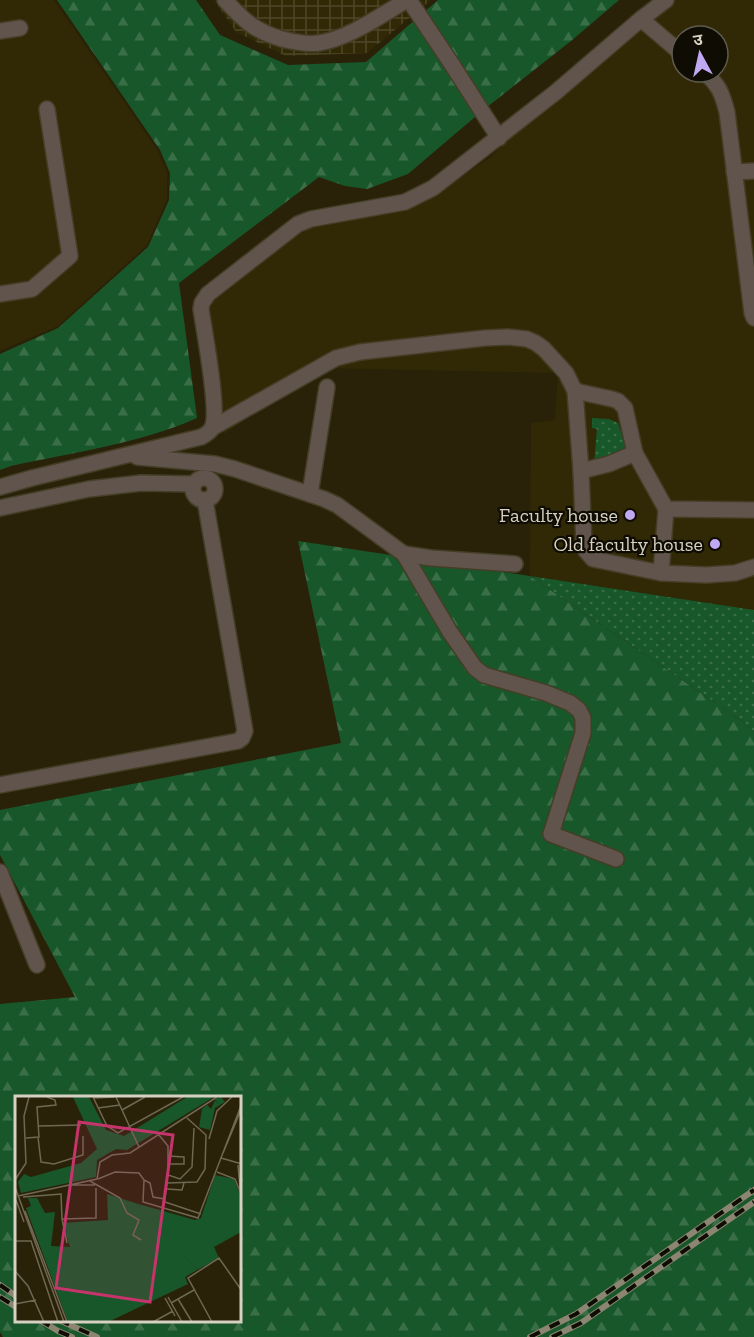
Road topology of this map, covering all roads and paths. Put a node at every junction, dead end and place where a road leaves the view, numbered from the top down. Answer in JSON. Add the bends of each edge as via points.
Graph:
{"nodes":[{"id":1,"x":225,"y":0,"type":"edge"},
{"id":2,"x":408,"y":0,"type":"edge"},
{"id":3,"x":666,"y":0,"type":"edge"},
{"id":4,"x":641,"y":19,"type":"junction"},
{"id":5,"x":20,"y":28,"type":"dead end"},
{"id":6,"x":0,"y":31,"type":"edge"},
{"id":7,"x":670,"y":44,"type":"edge"},
{"id":8,"x":716,"y":84,"type":"edge"},
{"id":9,"x":47,"y":109,"type":"dead end"},
{"id":10,"x":498,"y":138,"type":"junction"},
{"id":11,"x":754,"y":171,"type":"edge"},
{"id":12,"x":734,"y":172,"type":"junction"},
{"id":13,"x":748,"y":233,"type":"edge"},
{"id":14,"x":0,"y":294,"type":"edge"},
{"id":15,"x":754,"y":318,"type":"edge"},
{"id":16,"x":327,"y":387,"type":"dead end"},
{"id":17,"x":575,"y":391,"type":"junction"},
{"id":18,"x":212,"y":428,"type":"junction"},
{"id":19,"x":635,"y":453,"type":"junction"},
{"id":20,"x":122,"y":456,"type":"junction"},
{"id":21,"x":191,"y":461,"type":"junction"},
{"id":22,"x":215,"y":464,"type":"junction"},
{"id":23,"x":581,"y":471,"type":"junction"},
{"id":24,"x":21,"y":481,"type":"junction"},
{"id":25,"x":200,"y":481,"type":"junction"},
{"id":26,"x":0,"y":487,"type":"edge"},
{"id":27,"x":310,"y":494,"type":"junction"},
{"id":28,"x":24,"y":503,"type":"junction"},
{"id":29,"x":0,"y":508,"type":"edge"},
{"id":30,"x":666,"y":508,"type":"junction"},
{"id":31,"x":754,"y":510,"type":"edge"},
{"id":32,"x":404,"y":554,"type":"junction"},
{"id":33,"x":515,"y":564,"type":"dead end"},
{"id":34,"x":754,"y":567,"type":"edge"},
{"id":35,"x":661,"y":573,"type":"junction"},
{"id":36,"x":0,"y":786,"type":"edge"},
{"id":37,"x":616,"y":859,"type":"dead end"},
{"id":38,"x":0,"y":872,"type":"edge"},
{"id":39,"x":37,"y":965,"type":"dead end"}],
"edges":[{"from":1,"to":2,"type":"street","via":[[266,34],[318,43],[344,36]]},
{"from":2,"to":10,"type":"street"},
{"from":3,"to":4,"type":"street"},
{"from":4,"to":7,"type":"street"},
{"from":4,"to":10,"type":"street"},
{"from":5,"to":6,"type":"street"},
{"from":8,"to":12,"type":"street","via":[[727,112]]},
{"from":9,"to":14,"type":"street","via":[[70,256],[32,290]]},
{"from":10,"to":18,"type":"street","via":[[433,188],[405,202],[298,224],[208,294],[201,309],[215,408]]},
{"from":11,"to":12,"type":"street"},
{"from":12,"to":13,"type":"street"},
{"from":13,"to":15,"type":"street"},
{"from":16,"to":27,"type":"street"},
{"from":17,"to":18,"type":"street","via":[[566,374],[536,343],[508,337],[485,338],[336,358]]},
{"from":17,"to":19,"type":"street","via":[[622,404]]},
{"from":17,"to":23,"type":"street"},
{"from":18,"to":20,"type":"street","via":[[201,437]]},
{"from":19,"to":23,"type":"street"},
{"from":19,"to":30,"type":"street"},
{"from":20,"to":21,"type":"street"},
{"from":20,"to":24,"type":"street"},
{"from":21,"to":22,"type":"street"},
{"from":21,"to":25,"type":"street","via":[[190,469]]},
{"from":22,"to":25,"type":"street","via":[[214,473]]},
{"from":22,"to":27,"type":"street"},
{"from":23,"to":35,"type":"street","via":[[584,544],[589,555],[608,563]]},
{"from":24,"to":26,"type":"street"},
{"from":24,"to":28,"type":"street"},
{"from":25,"to":28,"type":"street","via":[[89,489]]},
{"from":25,"to":36,"type":"street","via":[[214,484],[215,491],[205,500],[245,731],[242,738]]},
{"from":27,"to":32,"type":"street","via":[[337,505]]},
{"from":28,"to":29,"type":"street"},
{"from":30,"to":31,"type":"street"},
{"from":30,"to":35,"type":"street"},
{"from":32,"to":33,"type":"street"},
{"from":32,"to":37,"type":"street","via":[[475,668],[484,675],[552,696],[579,711],[583,733],[551,834]]},
{"from":34,"to":35,"type":"street","via":[[706,575]]},
{"from":38,"to":39,"type":"street"}]}
